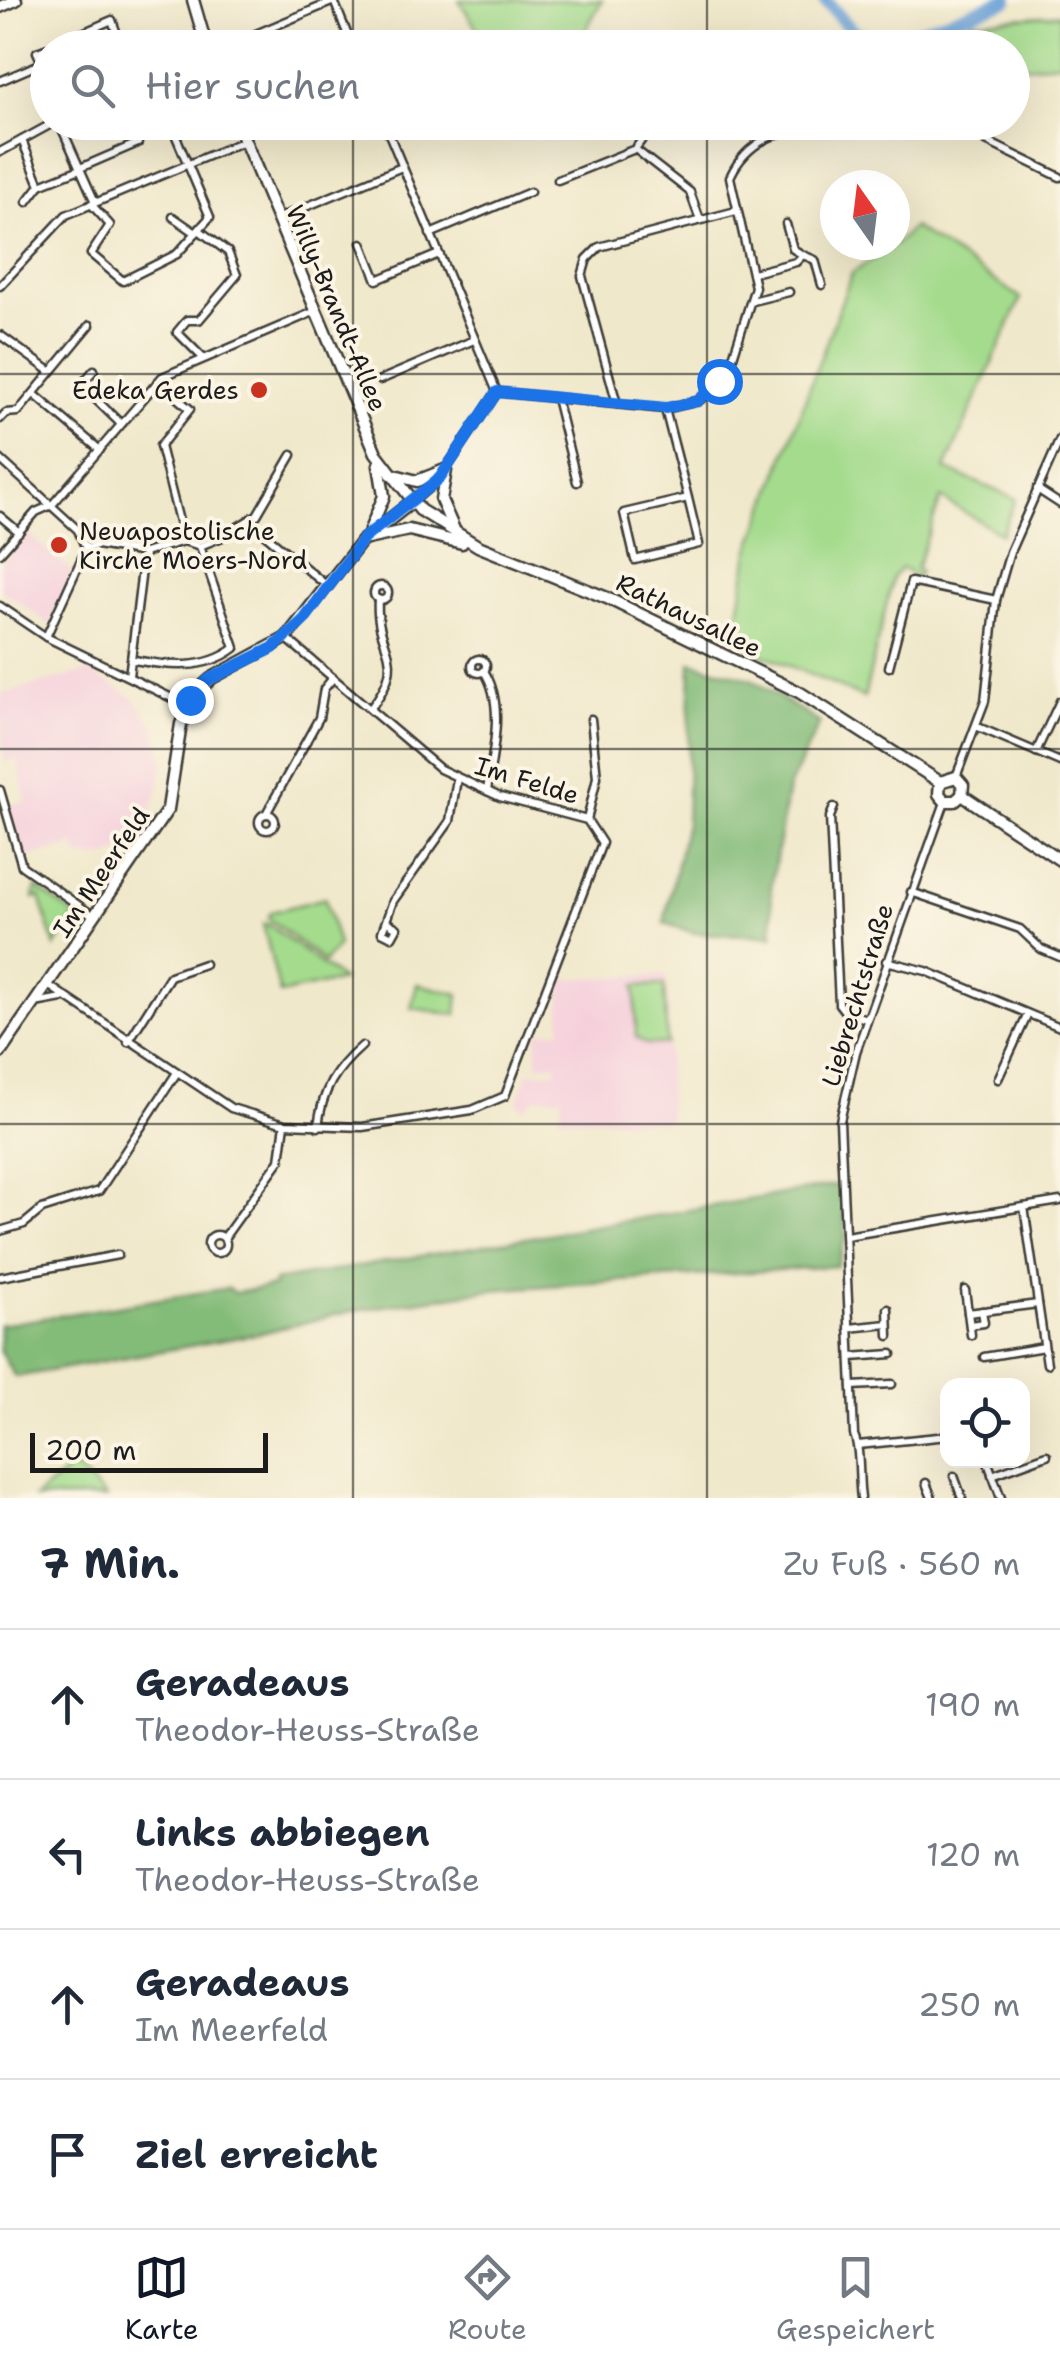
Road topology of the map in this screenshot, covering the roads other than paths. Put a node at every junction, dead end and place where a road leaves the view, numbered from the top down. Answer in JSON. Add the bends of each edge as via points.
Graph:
{"nodes":[{"id":1,"x":16,"y":0,"type":"edge"},
{"id":2,"x":192,"y":0,"type":"edge"},
{"id":3,"x":333,"y":0,"type":"edge"},
{"id":4,"x":0,"y":7,"type":"edge"},
{"id":5,"x":89,"y":30,"type":"edge"},
{"id":6,"x":116,"y":30,"type":"edge"},
{"id":7,"x":201,"y":30,"type":"edge"},
{"id":8,"x":265,"y":30,"type":"edge"},
{"id":9,"x":346,"y":30,"type":"edge"},
{"id":10,"x":30,"y":68,"type":"edge"},
{"id":11,"x":0,"y":81,"type":"edge"},
{"id":12,"x":30,"y":136,"type":"edge"},
{"id":13,"x":22,"y":140,"type":"junction"},
{"id":14,"x":66,"y":140,"type":"edge"},
{"id":15,"x":137,"y":140,"type":"edge"},
{"id":16,"x":178,"y":140,"type":"edge"},
{"id":17,"x":244,"y":140,"type":"joint"},
{"id":18,"x":391,"y":140,"type":"edge"},
{"id":19,"x":642,"y":140,"type":"edge"},
{"id":20,"x":764,"y":140,"type":"edge"},
{"id":21,"x":984,"y":140,"type":"edge"},
{"id":22,"x":635,"y":149,"type":"junction"},
{"id":23,"x":0,"y":152,"type":"edge"},
{"id":24,"x":188,"y":164,"type":"junction"},
{"id":25,"x":402,"y":166,"type":"junction"},
{"id":26,"x":80,"y":168,"type":"junction"},
{"id":27,"x":1060,"y":176,"type":"edge"},
{"id":28,"x":558,"y":180,"type":"dead end"},
{"id":29,"x":40,"y":185,"type":"junction"},
{"id":30,"x":530,"y":192,"type":"dead end"},
{"id":31,"x":27,"y":202,"type":"dead end"},
{"id":32,"x":93,"y":203,"type":"junction"},
{"id":33,"x":736,"y":210,"type":"junction"},
{"id":34,"x":173,"y":217,"type":"dead end"},
{"id":35,"x":278,"y":219,"type":"junction"},
{"id":36,"x":700,"y":220,"type":"junction"},
{"id":37,"x":786,"y":224,"type":"dead end"},
{"id":38,"x":198,"y":231,"type":"junction"},
{"id":39,"x":430,"y":234,"type":"junction"},
{"id":40,"x":362,"y":243,"type":"dead end"},
{"id":41,"x":438,"y":254,"type":"junction"},
{"id":42,"x":803,"y":255,"type":"junction"},
{"id":43,"x":753,"y":273,"type":"junction"},
{"id":44,"x":822,"y":285,"type":"dead end"},
{"id":45,"x":0,"y":286,"type":"edge"},
{"id":46,"x":789,"y":292,"type":"dead end"},
{"id":47,"x":752,"y":301,"type":"junction"},
{"id":48,"x":316,"y":311,"type":"junction"},
{"id":49,"x":90,"y":325,"type":"dead end"},
{"id":50,"x":0,"y":335,"type":"edge"},
{"id":51,"x":474,"y":340,"type":"junction"},
{"id":52,"x":203,"y":358,"type":"junction"},
{"id":53,"x":94,"y":370,"type":"dead end"},
{"id":54,"x":50,"y":371,"type":"junction"},
{"id":55,"x":380,"y":380,"type":"dead end"},
{"id":56,"x":158,"y":382,"type":"junction"},
{"id":57,"x":497,"y":392,"type":"junction"},
{"id":58,"x":34,"y":394,"type":"junction"},
{"id":59,"x":556,"y":398,"type":"junction"},
{"id":60,"x":617,"y":404,"type":"junction"},
{"id":61,"x":666,"y":408,"type":"junction"},
{"id":62,"x":0,"y":419,"type":"edge"},
{"id":63,"x":121,"y":424,"type":"junction"},
{"id":64,"x":1060,"y":440,"type":"edge"},
{"id":65,"x":100,"y":450,"type":"junction"},
{"id":66,"x":376,"y":453,"type":"junction"},
{"id":67,"x":292,"y":455,"type":"dead end"},
{"id":68,"x":1,"y":463,"type":"edge"},
{"id":69,"x":446,"y":470,"type":"junction"},
{"id":70,"x":388,"y":472,"type":"junction"},
{"id":71,"x":577,"y":482,"type":"dead end"},
{"id":72,"x":1038,"y":488,"type":"junction"},
{"id":73,"x":688,"y":498,"type":"junction"},
{"id":74,"x":412,"y":502,"type":"junction"},
{"id":75,"x":1060,"y":504,"type":"edge"},
{"id":76,"x":52,"y":505,"type":"junction"},
{"id":77,"x":0,"y":516,"type":"edge"},
{"id":78,"x":250,"y":522,"type":"junction"},
{"id":79,"x":18,"y":532,"type":"junction"},
{"id":80,"x":456,"y":535,"type":"junction"},
{"id":81,"x":364,"y":538,"type":"junction"},
{"id":82,"x":184,"y":542,"type":"junction"},
{"id":83,"x":200,"y":546,"type":"junction"},
{"id":84,"x":478,"y":546,"type":"junction"},
{"id":85,"x":86,"y":549,"type":"junction"},
{"id":86,"x":0,"y":553,"type":"edge"},
{"id":87,"x":144,"y":553,"type":"junction"},
{"id":88,"x":328,"y":587,"type":"junction"},
{"id":89,"x":378,"y":599,"type":"dead end"},
{"id":90,"x":996,"y":600,"type":"junction"},
{"id":91,"x":0,"y":606,"type":"edge"},
{"id":92,"x":46,"y":638,"type":"junction"},
{"id":93,"x":286,"y":638,"type":"junction"},
{"id":94,"x":134,"y":660,"type":"junction"},
{"id":95,"x":889,"y":667,"type":"dead end"},
{"id":96,"x":484,"y":671,"type":"dead end"},
{"id":97,"x":129,"y":676,"type":"junction"},
{"id":98,"x":333,"y":678,"type":"junction"},
{"id":99,"x":1060,"y":701,"type":"edge"},
{"id":100,"x":186,"y":705,"type":"junction"},
{"id":101,"x":370,"y":710,"type":"junction"},
{"id":102,"x":590,"y":719,"type":"dead end"},
{"id":103,"x":978,"y":727,"type":"junction"},
{"id":104,"x":1036,"y":752,"type":"junction"},
{"id":105,"x":1060,"y":762,"type":"edge"},
{"id":106,"x":956,"y":778,"type":"junction"},
{"id":107,"x":457,"y":779,"type":"junction"},
{"id":108,"x":940,"y":782,"type":"junction"},
{"id":109,"x":0,"y":790,"type":"edge"},
{"id":110,"x":487,"y":791,"type":"junction"},
{"id":111,"x":962,"y":795,"type":"junction"},
{"id":112,"x":945,"y":801,"type":"junction"},
{"id":113,"x":834,"y":807,"type":"dead end"},
{"id":114,"x":266,"y":814,"type":"dead end"},
{"id":115,"x":587,"y":820,"type":"junction"},
{"id":116,"x":1060,"y":860,"type":"edge"},
{"id":117,"x":910,"y":892,"type":"junction"},
{"id":118,"x":95,"y":916,"type":"junction"},
{"id":119,"x":388,"y":922,"type":"dead end"},
{"id":120,"x":1060,"y":957,"type":"edge"},
{"id":121,"x":886,"y":960,"type":"junction"},
{"id":122,"x":204,"y":964,"type":"dead end"},
{"id":123,"x":48,"y":985,"type":"junction"},
{"id":124,"x":63,"y":998,"type":"junction"},
{"id":125,"x":35,"y":1003,"type":"junction"},
{"id":126,"x":1028,"y":1014,"type":"junction"},
{"id":127,"x":867,"y":1019,"type":"junction"},
{"id":128,"x":1060,"y":1026,"type":"edge"},
{"id":129,"x":0,"y":1029,"type":"edge"},
{"id":130,"x":11,"y":1037,"type":"junction"},
{"id":131,"x":128,"y":1042,"type":"junction"},
{"id":132,"x":362,"y":1046,"type":"dead end"},
{"id":133,"x":0,"y":1053,"type":"edge"},
{"id":134,"x":176,"y":1074,"type":"junction"},
{"id":135,"x":998,"y":1079,"type":"dead end"},
{"id":136,"x":285,"y":1124,"type":"junction"},
{"id":137,"x":318,"y":1126,"type":"junction"},
{"id":138,"x":1060,"y":1202,"type":"edge"},
{"id":139,"x":1024,"y":1207,"type":"junction"},
{"id":140,"x":0,"y":1231,"type":"edge"},
{"id":141,"x":846,"y":1236,"type":"junction"},
{"id":142,"x":224,"y":1238,"type":"dead end"},
{"id":143,"x":118,"y":1255,"type":"dead end"},
{"id":144,"x":0,"y":1277,"type":"edge"},
{"id":145,"x":965,"y":1290,"type":"dead end"},
{"id":146,"x":1038,"y":1304,"type":"junction"},
{"id":147,"x":888,"y":1309,"type":"dead end"},
{"id":148,"x":982,"y":1311,"type":"junction"},
{"id":149,"x":968,"y":1313,"type":"junction"},
{"id":150,"x":888,"y":1324,"type":"junction"},
{"id":151,"x":970,"y":1325,"type":"junction"},
{"id":152,"x":849,"y":1328,"type":"junction"},
{"id":153,"x":971,"y":1335,"type":"dead end"},
{"id":154,"x":890,"y":1336,"type":"dead end"},
{"id":155,"x":1044,"y":1348,"type":"junction"},
{"id":156,"x":892,"y":1354,"type":"dead end"},
{"id":157,"x":851,"y":1357,"type":"junction"},
{"id":158,"x":984,"y":1357,"type":"dead end"},
{"id":159,"x":1046,"y":1364,"type":"dead end"},
{"id":160,"x":892,"y":1384,"type":"dead end"},
{"id":161,"x":852,"y":1386,"type":"junction"},
{"id":162,"x":940,"y":1437,"type":"edge"},
{"id":163,"x":858,"y":1445,"type":"junction"},
{"id":164,"x":1047,"y":1455,"type":"dead end"},
{"id":165,"x":990,"y":1468,"type":"edge"},
{"id":166,"x":992,"y":1475,"type":"junction"},
{"id":167,"x":954,"y":1476,"type":"dead end"},
{"id":168,"x":926,"y":1483,"type":"dead end"},
{"id":169,"x":861,"y":1498,"type":"edge"},
{"id":170,"x":932,"y":1498,"type":"edge"},
{"id":171,"x":962,"y":1498,"type":"edge"},
{"id":172,"x":1001,"y":1498,"type":"edge"}],
"edges":[{"from":1,"to":4,"type":"street"},
{"from":2,"to":7,"type":"street"},
{"from":3,"to":8,"type":"street"},
{"from":3,"to":9,"type":"street"},
{"from":5,"to":6,"type":"street","via":[[112,20]]},
{"from":10,"to":11,"type":"street"},
{"from":12,"to":13,"type":"street"},
{"from":13,"to":23,"type":"street"},
{"from":13,"to":29,"type":"street"},
{"from":14,"to":26,"type":"street"},
{"from":15,"to":26,"type":"street"},
{"from":16,"to":24,"type":"street"},
{"from":17,"to":24,"type":"street"},
{"from":17,"to":35,"type":"street","name":"Willy-Brandt-Allee"},
{"from":18,"to":25,"type":"street"},
{"from":19,"to":22,"type":"street"},
{"from":20,"to":33,"type":"street","via":[[749,148],[730,177]]},
{"from":21,"to":27,"type":"street"},
{"from":22,"to":28,"type":"street"},
{"from":22,"to":36,"type":"street","via":[[690,192]]},
{"from":24,"to":32,"type":"street"},
{"from":24,"to":38,"type":"street","via":[[210,217]]},
{"from":25,"to":35,"type":"street"},
{"from":25,"to":39,"type":"street"},
{"from":26,"to":29,"type":"street"},
{"from":26,"to":32,"type":"street"},
{"from":29,"to":31,"type":"street"},
{"from":30,"to":39,"type":"street"},
{"from":32,"to":38,"type":"street","via":[[110,225],[91,254],[128,282],[177,254]]},
{"from":32,"to":45,"type":"street","via":[[60,219]]},
{"from":33,"to":36,"type":"street"},
{"from":33,"to":43,"type":"street"},
{"from":34,"to":38,"type":"street"},
{"from":35,"to":48,"type":"street","name":"Willy-Brandt-Allee"},
{"from":36,"to":60,"type":"street","via":[[599,248],[587,258],[582,276]]},
{"from":37,"to":42,"type":"street","via":[[793,249]]},
{"from":38,"to":52,"type":"street","via":[[228,252],[237,275],[199,320],[187,320],[177,332]]},
{"from":39,"to":41,"type":"street"},
{"from":40,"to":41,"type":"street","via":[[377,280]]},
{"from":41,"to":51,"type":"street"},
{"from":42,"to":43,"type":"street"},
{"from":42,"to":44,"type":"street","via":[[815,260]]},
{"from":43,"to":47,"type":"street"},
{"from":46,"to":47,"type":"street"},
{"from":47,"to":61,"type":"street","via":[[733,356],[710,393]]},
{"from":48,"to":52,"type":"street"},
{"from":48,"to":66,"type":"street","name":"Willy-Brandt-Allee"},
{"from":49,"to":54,"type":"street"},
{"from":50,"to":54,"type":"street"},
{"from":51,"to":55,"type":"street"},
{"from":51,"to":57,"type":"street"},
{"from":52,"to":56,"type":"street"},
{"from":53,"to":63,"type":"street","via":[[81,385]]},
{"from":54,"to":58,"type":"street"},
{"from":56,"to":63,"type":"street"},
{"from":56,"to":82,"type":"street","via":[[190,410],[160,446]]},
{"from":57,"to":59,"type":"street"},
{"from":57,"to":69,"type":"street"},
{"from":58,"to":62,"type":"street","via":[[18,412]]},
{"from":58,"to":65,"type":"street"},
{"from":59,"to":60,"type":"street"},
{"from":59,"to":71,"type":"street"},
{"from":60,"to":61,"type":"street"},
{"from":61,"to":73,"type":"street"},
{"from":63,"to":65,"type":"street"},
{"from":64,"to":72,"type":"street"},
{"from":65,"to":76,"type":"street"},
{"from":66,"to":70,"type":"street","name":"Willy-Brandt-Allee"},
{"from":66,"to":81,"type":"street","via":[[384,496]]},
{"from":67,"to":78,"type":"street"},
{"from":68,"to":76,"type":"street"},
{"from":69,"to":70,"type":"street","via":[[417,482]]},
{"from":69,"to":74,"type":"street"},
{"from":69,"to":80,"type":"street","via":[[441,503]]},
{"from":70,"to":74,"type":"street","name":"Willy-Brandt-Allee"},
{"from":72,"to":75,"type":"street"},
{"from":72,"to":90,"type":"street"},
{"from":73,"to":73,"type":"street","via":[[624,513],[635,560],[699,544]]},
{"from":74,"to":80,"type":"street","name":"Rathausallee"},
{"from":74,"to":81,"type":"street"},
{"from":76,"to":79,"type":"street"},
{"from":76,"to":85,"type":"street","via":[[78,530]]},
{"from":77,"to":79,"type":"street"},
{"from":78,"to":83,"type":"street"},
{"from":78,"to":88,"type":"street"},
{"from":79,"to":86,"type":"street"},
{"from":80,"to":84,"type":"street","name":"Rathausallee"},
{"from":81,"to":84,"type":"street","via":[[408,530]]},
{"from":81,"to":88,"type":"street"},
{"from":82,"to":83,"type":"street"},
{"from":82,"to":87,"type":"street"},
{"from":83,"to":94,"type":"street","via":[[235,648],[198,664]]},
{"from":84,"to":108,"type":"street","name":"Rathausallee","via":[[608,598],[799,692]]},
{"from":85,"to":87,"type":"street"},
{"from":85,"to":92,"type":"street"},
{"from":87,"to":94,"type":"street"},
{"from":88,"to":93,"type":"street"},
{"from":89,"to":101,"type":"street","via":[[392,667]]},
{"from":90,"to":95,"type":"street","via":[[911,582]]},
{"from":90,"to":103,"type":"street"},
{"from":91,"to":92,"type":"street"},
{"from":92,"to":97,"type":"street"},
{"from":93,"to":98,"type":"street","name":"Im Felde"},
{"from":93,"to":100,"type":"street","via":[[212,678]]},
{"from":94,"to":97,"type":"street"},
{"from":96,"to":110,"type":"street","via":[[497,716]]},
{"from":97,"to":100,"type":"street"},
{"from":98,"to":101,"type":"street","name":"Im Felde"},
{"from":98,"to":114,"type":"street","via":[[319,718]]},
{"from":99,"to":104,"type":"street"},
{"from":100,"to":118,"type":"street","name":"Im Meerfeld","via":[[171,802]]},
{"from":101,"to":107,"type":"street","name":"Im Felde"},
{"from":102,"to":115,"type":"street","via":[[597,777]]},
{"from":103,"to":104,"type":"street"},
{"from":103,"to":106,"type":"street"},
{"from":104,"to":105,"type":"street"},
{"from":106,"to":108,"type":"street"},
{"from":106,"to":111,"type":"street"},
{"from":107,"to":110,"type":"street","name":"Im Felde"},
{"from":107,"to":119,"type":"street","via":[[450,821],[393,901]]},
{"from":108,"to":112,"type":"street"},
{"from":109,"to":118,"type":"street","via":[[22,866]]},
{"from":110,"to":115,"type":"street","name":"Im Felde"},
{"from":111,"to":112,"type":"street"},
{"from":111,"to":116,"type":"street"},
{"from":112,"to":117,"type":"street","name":"Liebrechtstraße"},
{"from":113,"to":127,"type":"street","via":[[839,1004]]},
{"from":115,"to":137,"type":"street","name":"Im Felde","via":[[602,843],[598,862],[505,1096],[490,1105],[362,1128]]},
{"from":117,"to":120,"type":"street","via":[[1020,929],[1041,950]]},
{"from":117,"to":121,"type":"street","name":"Liebrechtstraße"},
{"from":118,"to":123,"type":"street","name":"Im Meerfeld"},
{"from":121,"to":126,"type":"street"},
{"from":121,"to":127,"type":"street","name":"Liebrechtstraße"},
{"from":122,"to":131,"type":"street","via":[[170,976]]},
{"from":123,"to":124,"type":"street","name":"Im Felde"},
{"from":123,"to":125,"type":"street","name":"Im Meerfeld"},
{"from":124,"to":125,"type":"street"},
{"from":124,"to":131,"type":"street","name":"Im Felde"},
{"from":125,"to":130,"type":"street","name":"Im Meerfeld"},
{"from":126,"to":128,"type":"street"},
{"from":126,"to":135,"type":"street"},
{"from":127,"to":141,"type":"street","name":"Liebrechtstraße","via":[[840,1120]]},
{"from":129,"to":130,"type":"street"},
{"from":130,"to":133,"type":"street","name":"Im Meerfeld"},
{"from":131,"to":134,"type":"street","name":"Im Felde"},
{"from":132,"to":137,"type":"street","via":[[330,1079]]},
{"from":134,"to":136,"type":"street","name":"Im Felde","via":[[231,1108]]},
{"from":134,"to":140,"type":"street","via":[[99,1190]]},
{"from":136,"to":137,"type":"street","name":"Im Felde"},
{"from":136,"to":142,"type":"street","via":[[280,1160]]},
{"from":138,"to":139,"type":"street"},
{"from":139,"to":141,"type":"street"},
{"from":139,"to":146,"type":"street"},
{"from":141,"to":152,"type":"street","name":"Liebrechtstraße"},
{"from":143,"to":144,"type":"street"},
{"from":145,"to":149,"type":"street"},
{"from":146,"to":148,"type":"street"},
{"from":146,"to":155,"type":"street"},
{"from":147,"to":150,"type":"street"},
{"from":148,"to":149,"type":"street"},
{"from":148,"to":151,"type":"street","via":[[984,1323]]},
{"from":149,"to":151,"type":"street"},
{"from":150,"to":152,"type":"street"},
{"from":150,"to":154,"type":"street"},
{"from":151,"to":153,"type":"street"},
{"from":152,"to":157,"type":"street","name":"Liebrechtstraße"},
{"from":155,"to":158,"type":"street"},
{"from":155,"to":159,"type":"street"},
{"from":156,"to":157,"type":"street"},
{"from":157,"to":161,"type":"street","name":"Liebrechtstraße"},
{"from":160,"to":161,"type":"street"},
{"from":161,"to":163,"type":"street","name":"Liebrechtstraße"},
{"from":162,"to":163,"type":"street"},
{"from":163,"to":169,"type":"street","name":"Liebrechtstraße"},
{"from":164,"to":166,"type":"street"},
{"from":165,"to":166,"type":"street"},
{"from":166,"to":172,"type":"street"},
{"from":167,"to":171,"type":"street"},
{"from":168,"to":170,"type":"street"}]}
